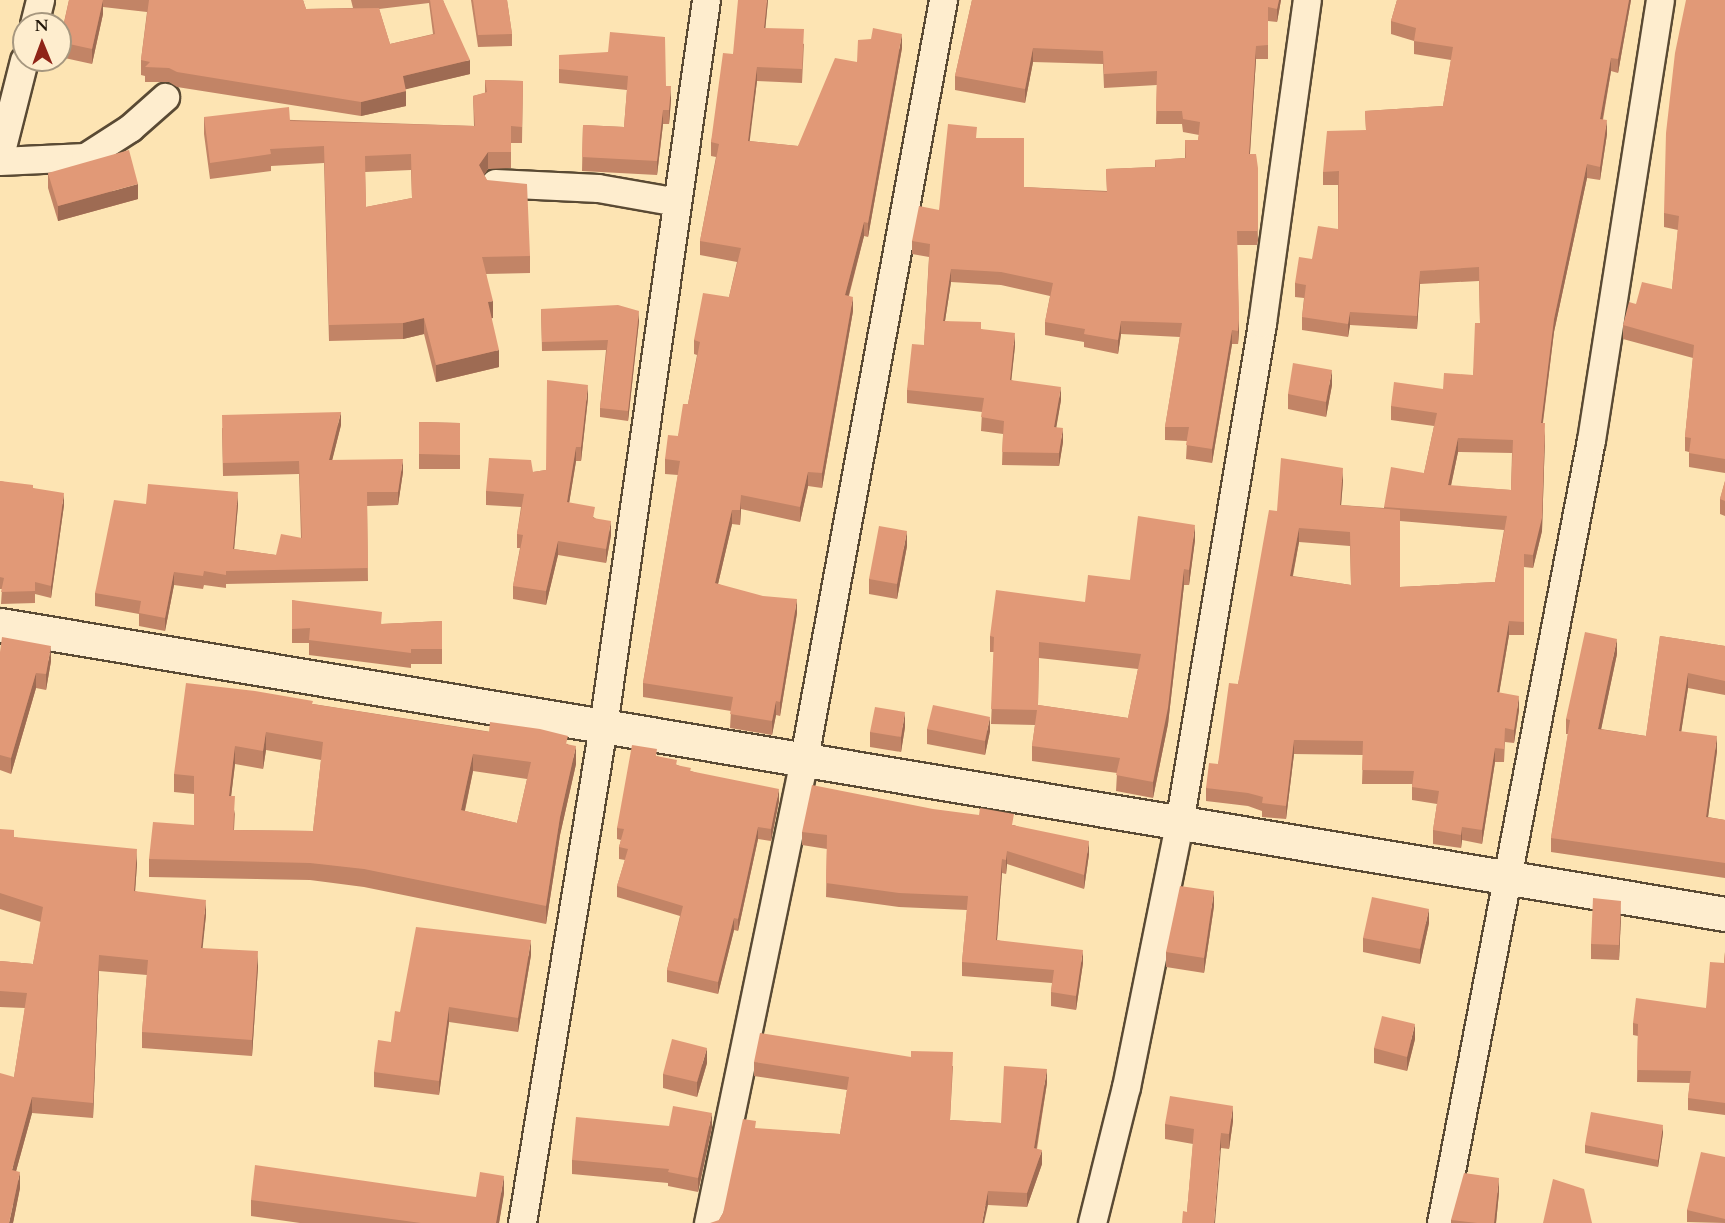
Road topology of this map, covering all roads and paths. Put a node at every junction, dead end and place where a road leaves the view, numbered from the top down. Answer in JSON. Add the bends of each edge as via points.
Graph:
{"nodes":[{"id":1,"x":706,"y":0,"type":"edge"},
{"id":2,"x":943,"y":0,"type":"edge"},
{"id":3,"x":1307,"y":0,"type":"edge"},
{"id":4,"x":1660,"y":0,"type":"edge"},
{"id":5,"x":21,"y":72,"type":"edge"},
{"id":6,"x":165,"y":97,"type":"dead end"},
{"id":7,"x":0,"y":155,"type":"edge"},
{"id":8,"x":0,"y":161,"type":"edge"},
{"id":9,"x":495,"y":183,"type":"edge"},
{"id":10,"x":677,"y":202,"type":"junction"},
{"id":11,"x":0,"y":625,"type":"edge"},
{"id":12,"x":603,"y":726,"type":"junction"},
{"id":13,"x":804,"y":758,"type":"junction"},
{"id":14,"x":1179,"y":824,"type":"junction"},
{"id":15,"x":1507,"y":880,"type":"junction"},
{"id":16,"x":1725,"y":914,"type":"edge"},
{"id":17,"x":522,"y":1223,"type":"edge"},
{"id":18,"x":708,"y":1223,"type":"edge"},
{"id":19,"x":1092,"y":1223,"type":"edge"},
{"id":20,"x":1441,"y":1223,"type":"edge"}],
"edges":[{"from":1,"to":10,"type":"street"},
{"from":2,"to":13,"type":"street"},
{"from":3,"to":14,"type":"street","via":[[1262,323]]},
{"from":4,"to":15,"type":"street","via":[[1591,440]]},
{"from":5,"to":7,"type":"street"},
{"from":6,"to":8,"type":"street","via":[[130,128],[85,157]]},
{"from":9,"to":10,"type":"street","via":[[598,188]]},
{"from":10,"to":12,"type":"street"},
{"from":11,"to":12,"type":"street"},
{"from":12,"to":13,"type":"street"},
{"from":12,"to":17,"type":"street"},
{"from":13,"to":14,"type":"street"},
{"from":13,"to":18,"type":"street"},
{"from":14,"to":15,"type":"street"},
{"from":14,"to":19,"type":"street","via":[[1126,1087]]},
{"from":15,"to":16,"type":"street"},
{"from":15,"to":20,"type":"street"}]}
